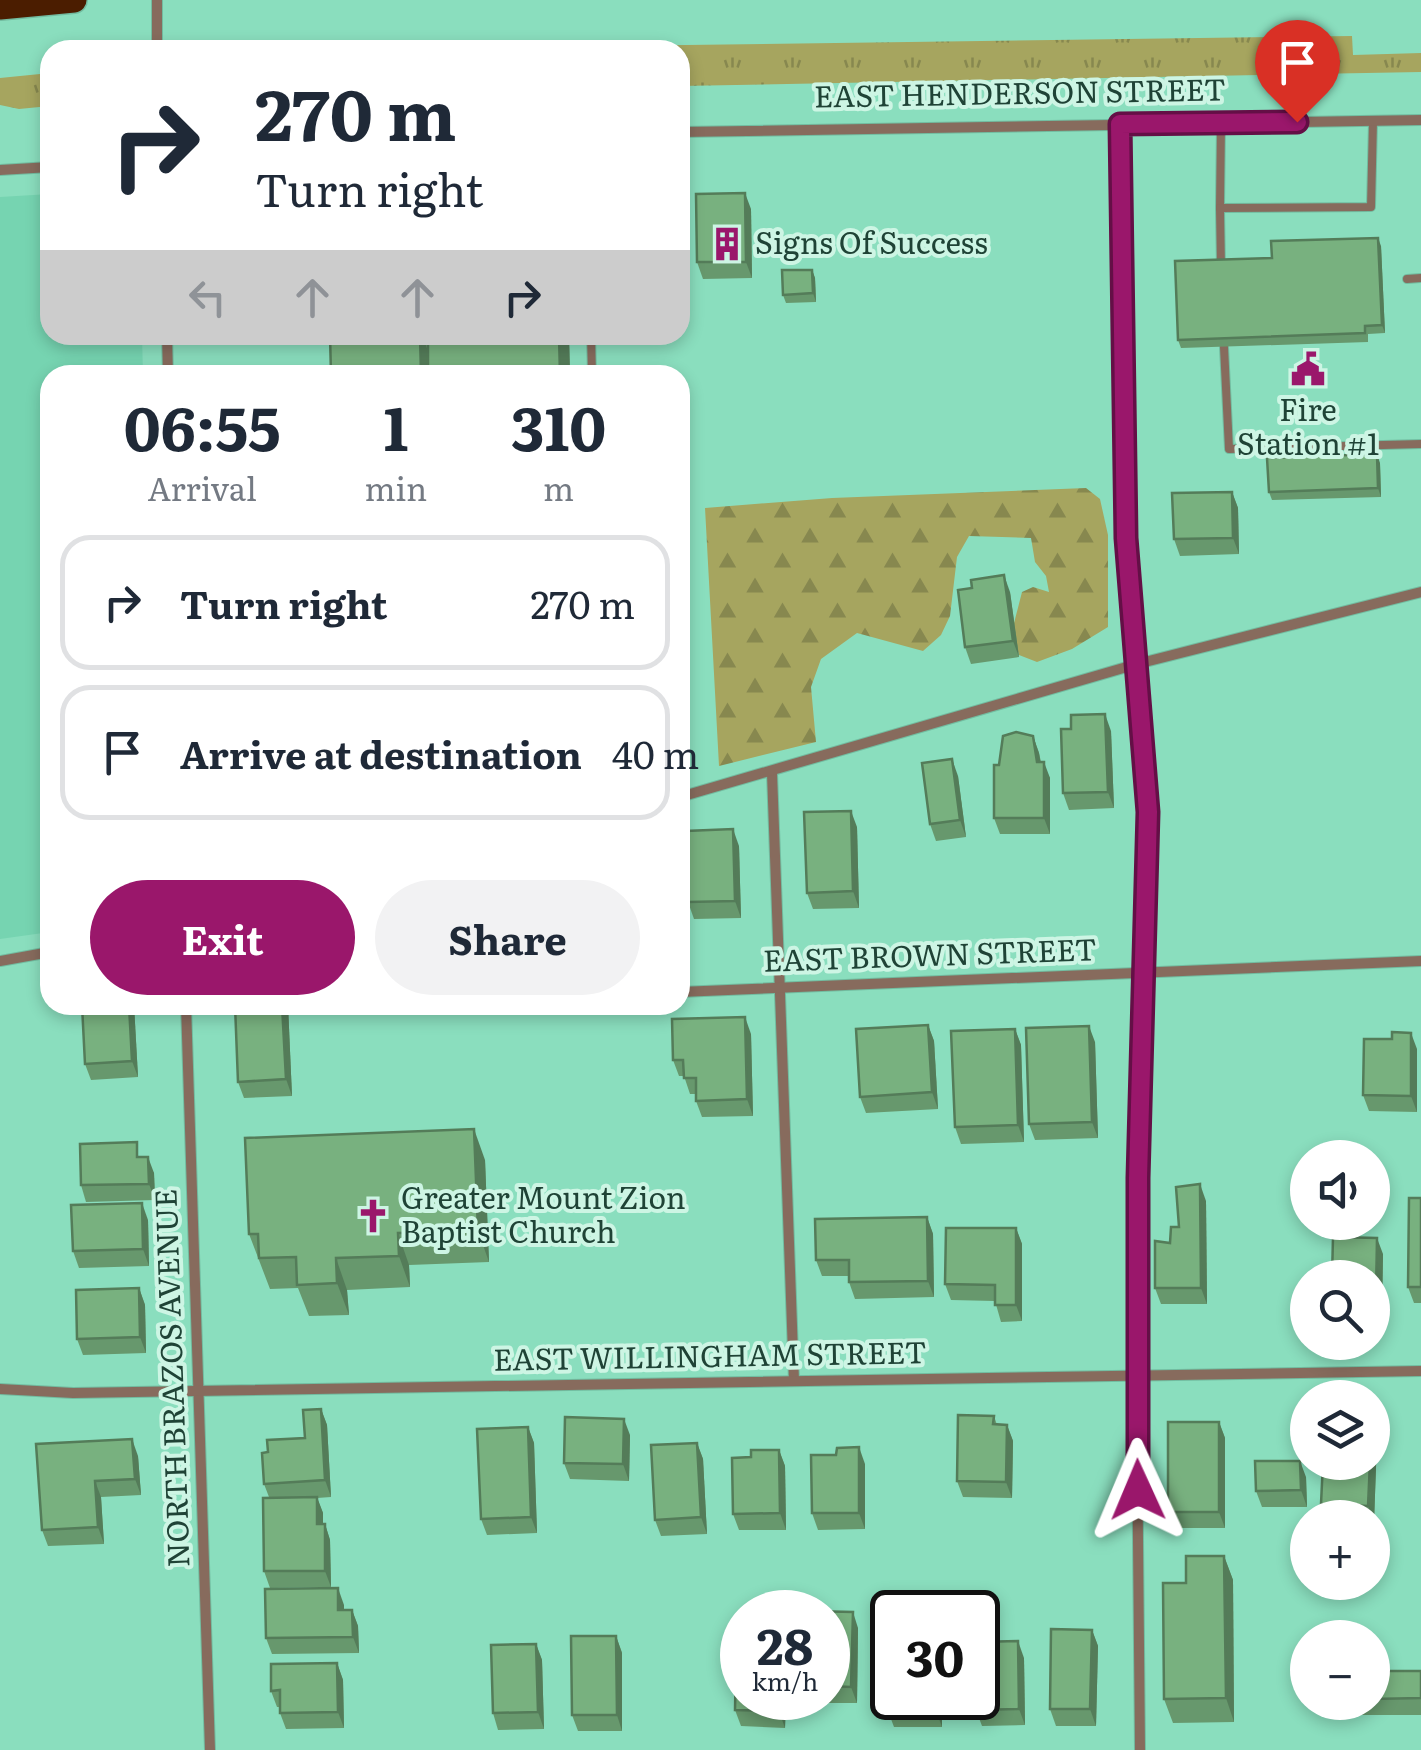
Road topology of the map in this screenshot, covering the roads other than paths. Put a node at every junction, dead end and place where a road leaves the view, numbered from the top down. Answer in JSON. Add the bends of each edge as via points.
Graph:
{"nodes":[{"id":1,"x":74,"y":0,"type":"edge"},
{"id":2,"x":156,"y":0,"type":"edge"},
{"id":3,"x":0,"y":7,"type":"edge"},
{"id":4,"x":157,"y":40,"type":"edge"},
{"id":5,"x":1421,"y":120,"type":"edge"},
{"id":6,"x":1373,"y":121,"type":"junction"},
{"id":7,"x":1221,"y":123,"type":"junction"},
{"id":8,"x":1120,"y":124,"type":"junction"},
{"id":9,"x":690,"y":132,"type":"edge"},
{"id":10,"x":40,"y":168,"type":"edge"},
{"id":11,"x":0,"y":170,"type":"edge"},
{"id":12,"x":1220,"y":208,"type":"junction"},
{"id":13,"x":1221,"y":268,"type":"edge"},
{"id":14,"x":1421,"y":278,"type":"edge"},
{"id":15,"x":1406,"y":279,"type":"dead end"},
{"id":16,"x":1224,"y":346,"type":"edge"},
{"id":17,"x":1421,"y":444,"type":"edge"},
{"id":18,"x":1421,"y":592,"type":"edge"},
{"id":19,"x":1137,"y":664,"type":"junction"},
{"id":20,"x":772,"y":772,"type":"junction"},
{"id":21,"x":690,"y":795,"type":"edge"},
{"id":22,"x":40,"y":954,"type":"edge"},
{"id":23,"x":0,"y":961,"type":"edge"},
{"id":24,"x":1421,"y":961,"type":"edge"},
{"id":25,"x":1144,"y":972,"type":"junction"},
{"id":26,"x":782,"y":986,"type":"junction"},
{"id":27,"x":690,"y":991,"type":"edge"},
{"id":28,"x":186,"y":1015,"type":"edge"},
{"id":29,"x":1421,"y":1371,"type":"edge"},
{"id":30,"x":1136,"y":1376,"type":"junction"},
{"id":31,"x":794,"y":1382,"type":"junction"},
{"id":32,"x":198,"y":1389,"type":"junction"},
{"id":33,"x":0,"y":1390,"type":"edge"},
{"id":34,"x":210,"y":1750,"type":"edge"},
{"id":35,"x":1140,"y":1750,"type":"edge"}],
"edges":[{"from":1,"to":3,"type":"main road"},
{"from":2,"to":4,"type":"street"},
{"from":5,"to":6,"type":"street","name":"EAST HENDERSON STREET"},
{"from":6,"to":7,"type":"street","name":"EAST HENDERSON STREET"},
{"from":6,"to":12,"type":"lane","via":[[1372,207]]},
{"from":7,"to":8,"type":"street","name":"EAST HENDERSON STREET"},
{"from":7,"to":12,"type":"lane"},
{"from":8,"to":9,"type":"street","name":"EAST HENDERSON STREET"},
{"from":8,"to":19,"type":"street","via":[[1126,538]]},
{"from":10,"to":11,"type":"street"},
{"from":12,"to":13,"type":"lane"},
{"from":14,"to":15,"type":"lane"},
{"from":16,"to":17,"type":"lane","via":[[1230,449]]},
{"from":18,"to":19,"type":"street"},
{"from":19,"to":20,"type":"street"},
{"from":19,"to":25,"type":"street","via":[[1148,812]]},
{"from":20,"to":21,"type":"street"},
{"from":20,"to":26,"type":"street"},
{"from":22,"to":23,"type":"street"},
{"from":24,"to":25,"type":"street","name":"EAST BROWN STREET"},
{"from":25,"to":26,"type":"street","name":"EAST BROWN STREET"},
{"from":25,"to":30,"type":"street"},
{"from":26,"to":27,"type":"street","name":"EAST BROWN STREET"},
{"from":26,"to":31,"type":"street"},
{"from":28,"to":32,"type":"street","name":"NORTH BRAZOS AVENUE"},
{"from":29,"to":30,"type":"street","name":"EAST WILLINGHAM STREET"},
{"from":30,"to":31,"type":"street","name":"EAST WILLINGHAM STREET"},
{"from":30,"to":35,"type":"street"},
{"from":31,"to":32,"type":"street","name":"EAST WILLINGHAM STREET"},
{"from":32,"to":33,"type":"street","name":"EAST WILLINGHAM STREET"},
{"from":32,"to":34,"type":"street","name":"NORTH BRAZOS AVENUE"}]}
